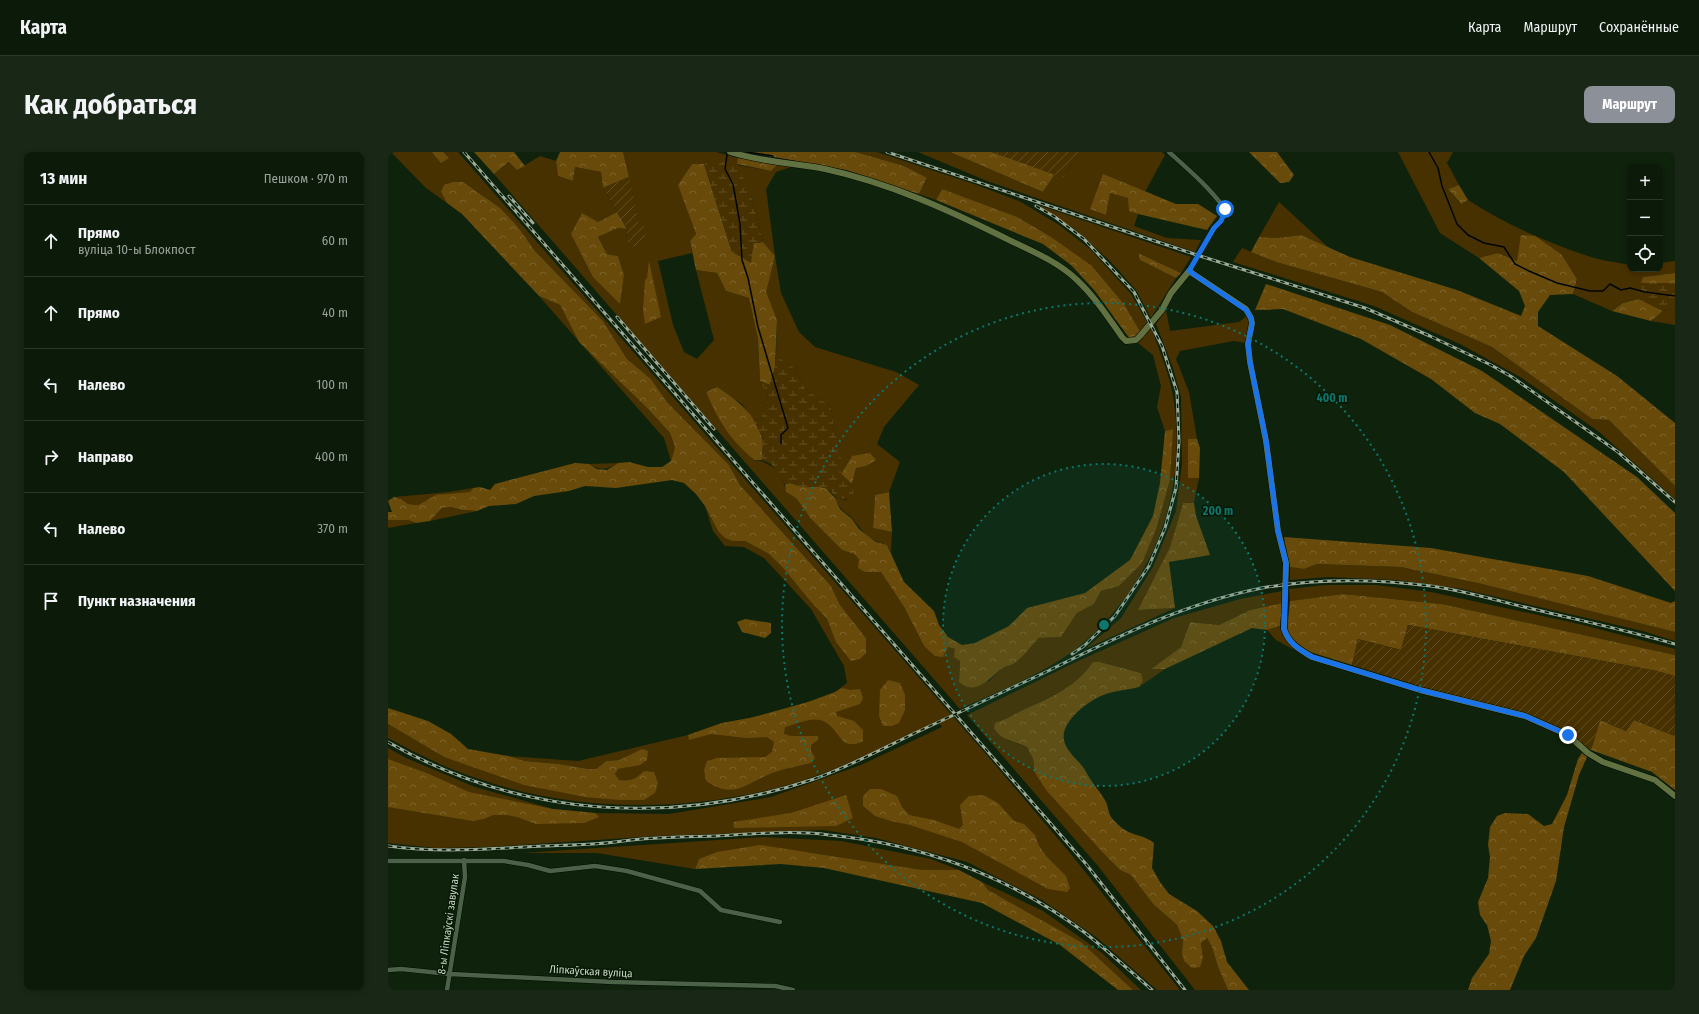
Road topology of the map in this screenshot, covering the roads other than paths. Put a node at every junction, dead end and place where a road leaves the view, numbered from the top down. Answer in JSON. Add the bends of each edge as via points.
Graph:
{"nodes":[{"id":1,"x":730,"y":152,"type":"edge"},
{"id":2,"x":1169,"y":152,"type":"edge"},
{"id":3,"x":1189,"y":271,"type":"junction"},
{"id":4,"x":1675,"y":796,"type":"edge"},
{"id":5,"x":464,"y":860,"type":"junction"},
{"id":6,"x":388,"y":861,"type":"edge"},
{"id":7,"x":780,"y":922,"type":"dead end"},
{"id":8,"x":388,"y":970,"type":"edge"},
{"id":9,"x":450,"y":974,"type":"junction"},
{"id":10,"x":447,"y":990,"type":"edge"},
{"id":11,"x":793,"y":990,"type":"edge"}],
"edges":[{"from":1,"to":3,"type":"street","via":[[852,176],[919,199],[995,233],[1051,262],[1077,280],[1126,341],[1136,340],[1140,336]]},
{"from":2,"to":3,"type":"street","via":[[1197,177],[1225,209],[1221,221],[1202,246]]},
{"from":3,"to":4,"type":"street","via":[[1246,310],[1251,318],[1248,344],[1250,362],[1266,440],[1278,531],[1286,563],[1284,629],[1296,648],[1312,657],[1420,690],[1525,716],[1568,735],[1588,753],[1603,762],[1655,780]]},
{"from":5,"to":6,"type":"street"},
{"from":5,"to":7,"type":"street","via":[[528,865],[550,871],[595,866],[627,871],[700,891],[720,910]]},
{"from":5,"to":9,"type":"street","name":"8-ы Ліпкаўскі завулак","via":[[465,877]]},
{"from":8,"to":9,"type":"street","name":"Ліпкаўская вуліца"},
{"from":9,"to":10,"type":"street","name":"8-ы Ліпкаўскі завулак"},
{"from":9,"to":11,"type":"street","name":"Ліпкаўская вуліца","via":[[775,986]]}]}
